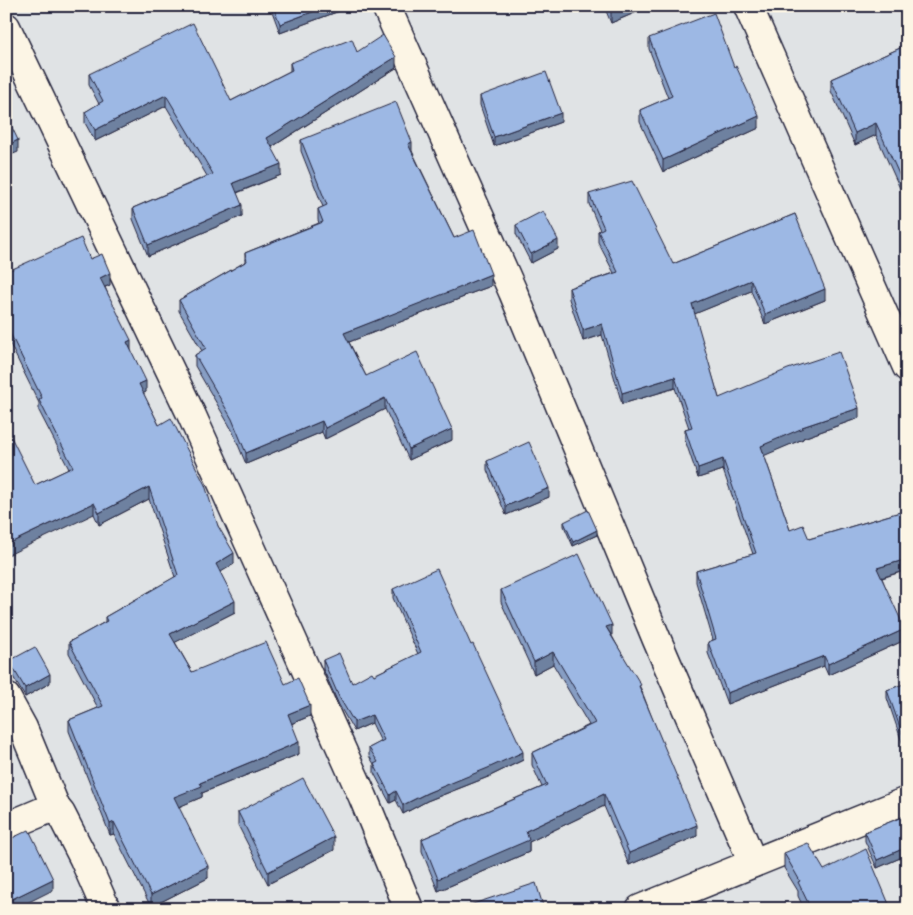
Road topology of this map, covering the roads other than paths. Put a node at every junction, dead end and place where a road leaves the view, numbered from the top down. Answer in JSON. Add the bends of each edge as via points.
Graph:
{"nodes":[{"id":1,"x":386,"y":6,"type":"edge"},
{"id":2,"x":748,"y":6,"type":"edge"},
{"id":3,"x":6,"y":27,"type":"edge"},
{"id":4,"x":907,"y":367,"type":"edge"},
{"id":5,"x":6,"y":697,"type":"edge"},
{"id":6,"x":907,"y":801,"type":"edge"},
{"id":7,"x":56,"y":808,"type":"junction"},
{"id":8,"x":6,"y":827,"type":"edge"},
{"id":9,"x":753,"y":863,"type":"junction"},
{"id":10,"x":106,"y":909,"type":"edge"},
{"id":11,"x":410,"y":909,"type":"edge"},
{"id":12,"x":640,"y":909,"type":"edge"}],
"edges":[{"from":1,"to":9,"type":"street","via":[[513,292]]},
{"from":2,"to":4,"type":"street"},
{"from":3,"to":11,"type":"street","via":[[192,416]]},
{"from":5,"to":7,"type":"street","via":[[23,728]]},
{"from":6,"to":9,"type":"street"},
{"from":7,"to":8,"type":"street"},
{"from":7,"to":10,"type":"street"},
{"from":9,"to":12,"type":"street"}]}
